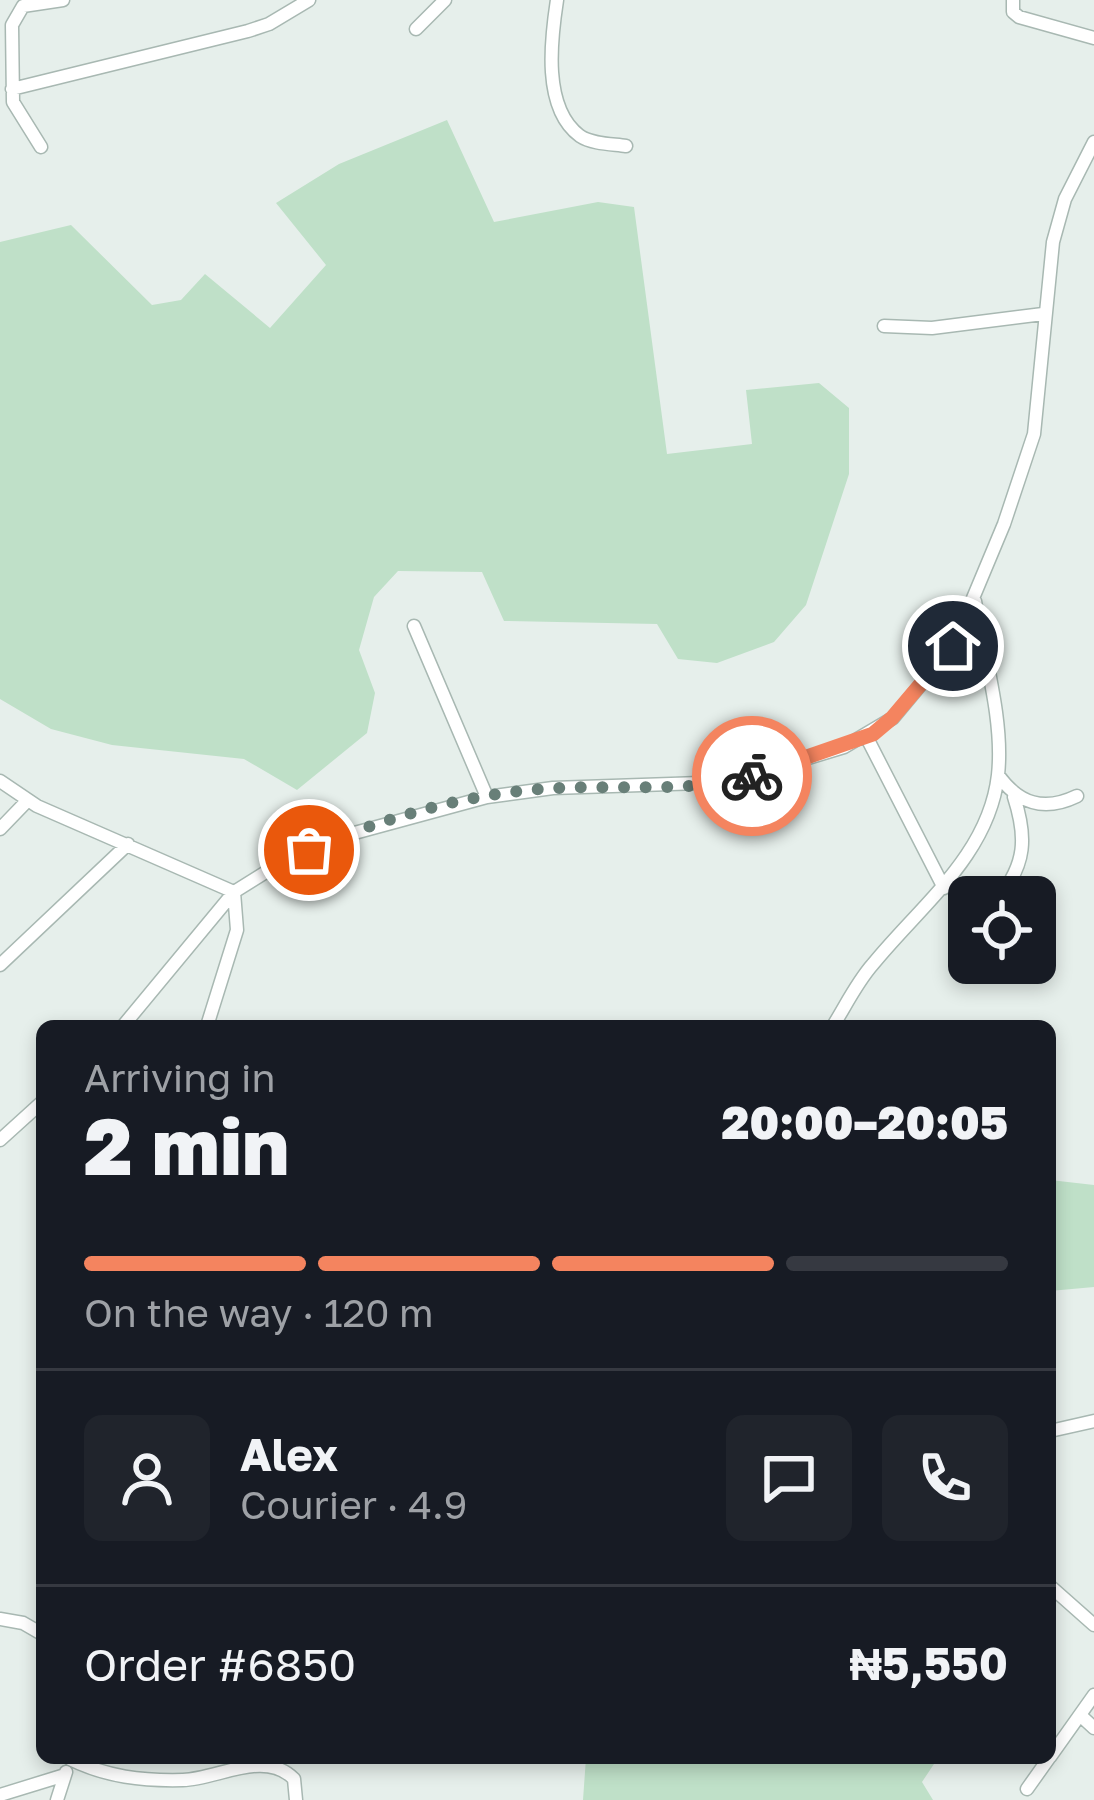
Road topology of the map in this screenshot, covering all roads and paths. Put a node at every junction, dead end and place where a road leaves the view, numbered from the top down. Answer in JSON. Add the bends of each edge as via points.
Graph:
{"nodes":[{"id":1,"x":63,"y":0,"type":"edge"},
{"id":2,"x":309,"y":0,"type":"edge"},
{"id":3,"x":446,"y":0,"type":"edge"},
{"id":4,"x":557,"y":0,"type":"edge"},
{"id":5,"x":1013,"y":0,"type":"edge"},
{"id":6,"x":416,"y":28,"type":"dead end"},
{"id":7,"x":1094,"y":38,"type":"edge"},
{"id":8,"x":12,"y":89,"type":"junction"},
{"id":9,"x":1094,"y":142,"type":"edge"},
{"id":10,"x":626,"y":146,"type":"dead end"},
{"id":11,"x":41,"y":147,"type":"dead end"},
{"id":12,"x":1043,"y":314,"type":"junction"},
{"id":13,"x":884,"y":326,"type":"dead end"},
{"id":14,"x":975,"y":600,"type":"junction"},
{"id":15,"x":414,"y":626,"type":"dead end"},
{"id":16,"x":866,"y":736,"type":"junction"},
{"id":17,"x":998,"y":776,"type":"junction"},
{"id":18,"x":0,"y":781,"type":"edge"},
{"id":19,"x":1077,"y":796,"type":"dead end"},
{"id":20,"x":488,"y":797,"type":"junction"},
{"id":21,"x":1015,"y":797,"type":"junction"},
{"id":22,"x":28,"y":800,"type":"junction"},
{"id":23,"x":0,"y":829,"type":"edge"},
{"id":24,"x":128,"y":844,"type":"junction"},
{"id":25,"x":1013,"y":876,"type":"edge"},
{"id":26,"x":944,"y":889,"type":"junction"},
{"id":27,"x":234,"y":892,"type":"junction"},
{"id":28,"x":0,"y":965,"type":"edge"},
{"id":29,"x":128,"y":1020,"type":"edge"},
{"id":30,"x":209,"y":1020,"type":"edge"},
{"id":31,"x":837,"y":1020,"type":"edge"},
{"id":32,"x":36,"y":1107,"type":"edge"},
{"id":33,"x":0,"y":1140,"type":"edge"},
{"id":34,"x":1094,"y":1421,"type":"edge"},
{"id":35,"x":1056,"y":1430,"type":"edge"},
{"id":36,"x":1056,"y":1591,"type":"edge"},
{"id":37,"x":0,"y":1619,"type":"edge"},
{"id":38,"x":1094,"y":1625,"type":"edge"},
{"id":39,"x":36,"y":1631,"type":"edge"},
{"id":40,"x":1094,"y":1695,"type":"edge"},
{"id":41,"x":1080,"y":1715,"type":"junction"},
{"id":42,"x":1094,"y":1728,"type":"edge"},
{"id":43,"x":1056,"y":1749,"type":"edge"},
{"id":44,"x":68,"y":1764,"type":"edge"},
{"id":45,"x":83,"y":1764,"type":"edge"},
{"id":46,"x":266,"y":1764,"type":"edge"},
{"id":47,"x":278,"y":1764,"type":"edge"},
{"id":48,"x":1046,"y":1764,"type":"edge"},
{"id":49,"x":65,"y":1775,"type":"junction"},
{"id":50,"x":1028,"y":1789,"type":"dead end"},
{"id":51,"x":0,"y":1795,"type":"edge"},
{"id":52,"x":57,"y":1800,"type":"edge"},
{"id":53,"x":296,"y":1800,"type":"edge"}],
"edges":[{"from":1,"to":8,"type":"street","via":[[29,3],[14,15]]},
{"from":2,"to":8,"type":"street","via":[[248,31]]},
{"from":3,"to":6,"type":"street"},
{"from":4,"to":10,"type":"street","via":[[553,72],[567,121],[581,136]]},
{"from":5,"to":7,"type":"street","via":[[1018,17]]},
{"from":8,"to":11,"type":"street","via":[[15,110]]},
{"from":9,"to":12,"type":"street","via":[[1065,199]]},
{"from":12,"to":13,"type":"street"},
{"from":12,"to":14,"type":"street","via":[[1034,434]]},
{"from":14,"to":16,"type":"street","via":[[953,646],[892,718]]},
{"from":14,"to":17,"type":"street"},
{"from":15,"to":20,"type":"street"},
{"from":16,"to":20,"type":"street","via":[[730,782]]},
{"from":16,"to":26,"type":"street"},
{"from":17,"to":21,"type":"street"},
{"from":17,"to":26,"type":"street","via":[[978,834]]},
{"from":18,"to":22,"type":"street"},
{"from":19,"to":21,"type":"street","via":[[1059,805]]},
{"from":20,"to":27,"type":"street","via":[[336,838]]},
{"from":21,"to":25,"type":"street","via":[[1024,846]]},
{"from":22,"to":23,"type":"street"},
{"from":22,"to":24,"type":"street"},
{"from":24,"to":27,"type":"street"},
{"from":24,"to":28,"type":"street"},
{"from":26,"to":31,"type":"street","via":[[869,968]]},
{"from":27,"to":29,"type":"street"},
{"from":27,"to":30,"type":"street","via":[[237,930]]},
{"from":32,"to":33,"type":"street"},
{"from":34,"to":35,"type":"street"},
{"from":36,"to":38,"type":"street"},
{"from":37,"to":39,"type":"street"},
{"from":40,"to":41,"type":"street"},
{"from":41,"to":42,"type":"street"},
{"from":41,"to":43,"type":"street"},
{"from":44,"to":49,"type":"street"},
{"from":45,"to":46,"type":"street","via":[[111,1777],[187,1780]]},
{"from":47,"to":53,"type":"street","via":[[294,1779]]},
{"from":48,"to":50,"type":"street"},
{"from":49,"to":51,"type":"street"},
{"from":49,"to":52,"type":"street"}]}
